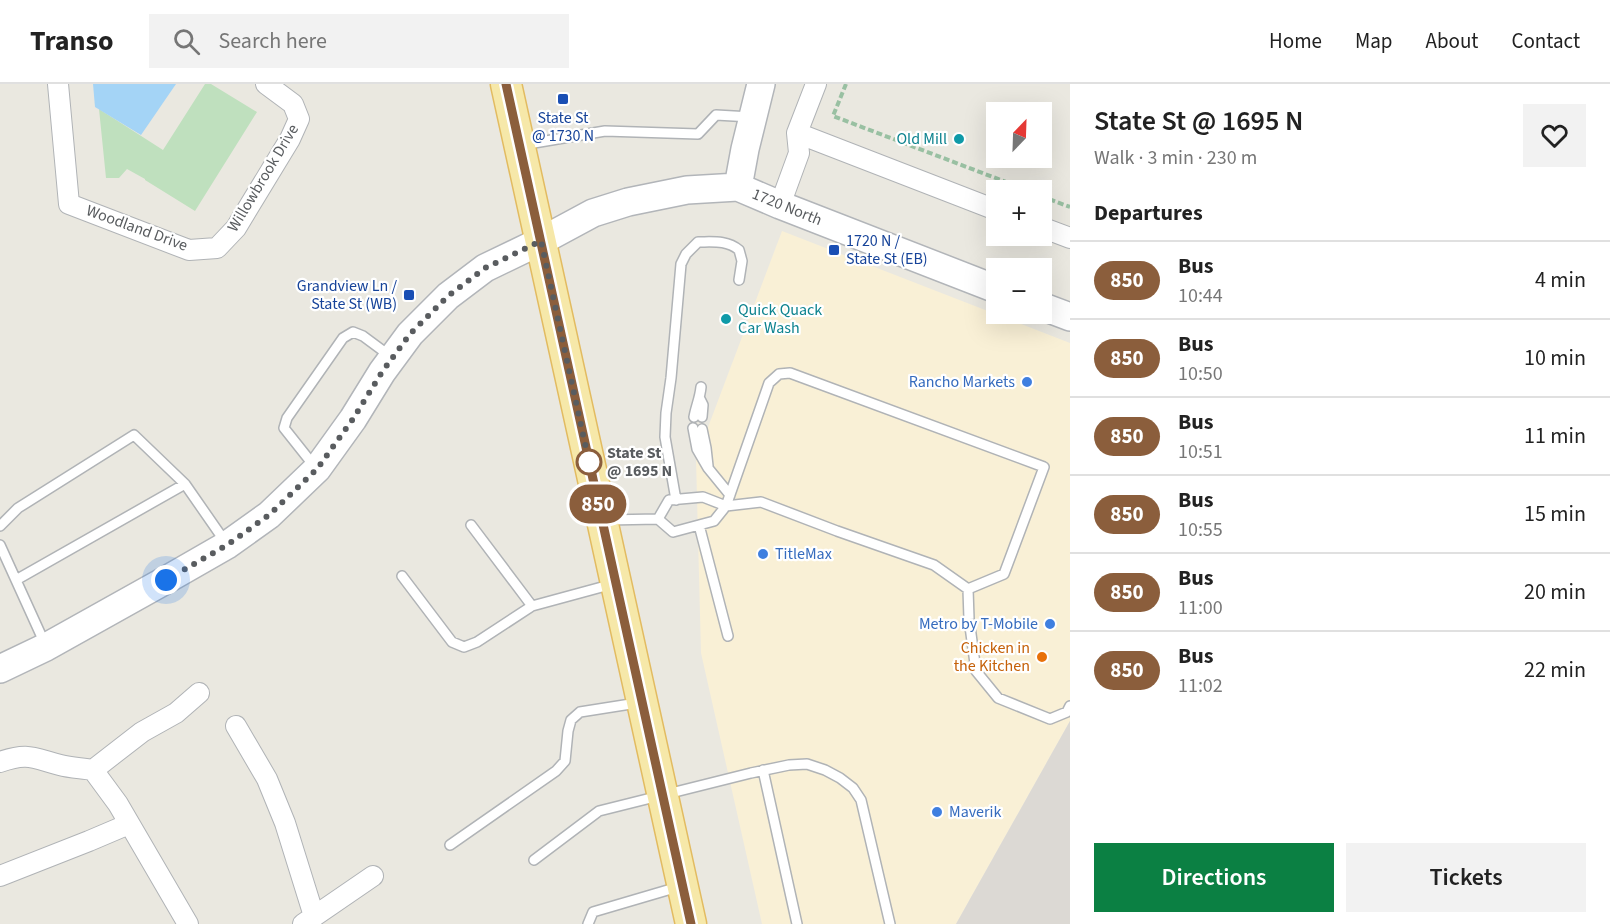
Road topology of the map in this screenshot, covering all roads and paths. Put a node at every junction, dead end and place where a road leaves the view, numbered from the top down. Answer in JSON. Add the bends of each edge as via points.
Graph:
{"nodes":[{"id":1,"x":58,"y":84,"type":"edge"},
{"id":2,"x":266,"y":84,"type":"edge"},
{"id":3,"x":506,"y":84,"type":"edge"},
{"id":4,"x":761,"y":84,"type":"edge"},
{"id":5,"x":816,"y":84,"type":"edge"},
{"id":6,"x":846,"y":84,"type":"edge"},
{"id":7,"x":753,"y":117,"type":"junction"},
{"id":8,"x":797,"y":133,"type":"junction"},
{"id":9,"x":520,"y":145,"type":"junction"},
{"id":10,"x":1001,"y":180,"type":"edge"},
{"id":11,"x":738,"y":187,"type":"junction"},
{"id":12,"x":1052,"y":200,"type":"edge"},
{"id":13,"x":780,"y":205,"type":"junction"},
{"id":14,"x":986,"y":206,"type":"edge"},
{"id":15,"x":1070,"y":207,"type":"edge"},
{"id":16,"x":1052,"y":231,"type":"edge"},
{"id":17,"x":1070,"y":238,"type":"edge"},
{"id":18,"x":541,"y":241,"type":"junction"},
{"id":19,"x":217,"y":248,"type":"joint"},
{"id":20,"x":739,"y":280,"type":"dead end"},
{"id":21,"x":986,"y":285,"type":"edge"},
{"id":22,"x":1052,"y":310,"type":"edge"},
{"id":23,"x":1070,"y":317,"type":"edge"},
{"id":24,"x":392,"y":358,"type":"junction"},
{"id":25,"x":701,"y":387,"type":"dead end"},
{"id":26,"x":698,"y":417,"type":"dead end"},
{"id":27,"x":697,"y":429,"type":"dead end"},
{"id":28,"x":317,"y":469,"type":"junction"},
{"id":29,"x":185,"y":484,"type":"junction"},
{"id":30,"x":730,"y":495,"type":"junction"},
{"id":31,"x":676,"y":500,"type":"junction"},
{"id":32,"x":726,"y":506,"type":"junction"},
{"id":33,"x":658,"y":519,"type":"junction"},
{"id":34,"x":602,"y":520,"type":"junction"},
{"id":35,"x":471,"y":525,"type":"dead end"},
{"id":36,"x":699,"y":525,"type":"junction"},
{"id":37,"x":0,"y":526,"type":"edge"},
{"id":38,"x":0,"y":545,"type":"edge"},
{"id":39,"x":227,"y":545,"type":"junction"},
{"id":40,"x":402,"y":576,"type":"dead end"},
{"id":41,"x":16,"y":580,"type":"junction"},
{"id":42,"x":616,"y":583,"type":"junction"},
{"id":43,"x":968,"y":589,"type":"junction"},
{"id":44,"x":532,"y":606,"type":"junction"},
{"id":45,"x":728,"y":636,"type":"dead end"},
{"id":46,"x":46,"y":647,"type":"junction"},
{"id":47,"x":0,"y":669,"type":"edge"},
{"id":48,"x":199,"y":693,"type":"dead end"},
{"id":49,"x":642,"y":702,"type":"junction"},
{"id":50,"x":1070,"y":706,"type":"edge"},
{"id":51,"x":236,"y":726,"type":"dead end"},
{"id":52,"x":0,"y":762,"type":"edge"},
{"id":53,"x":93,"y":770,"type":"junction"},
{"id":54,"x":764,"y":770,"type":"junction"},
{"id":55,"x":663,"y":795,"type":"junction"},
{"id":56,"x":129,"y":824,"type":"junction"},
{"id":57,"x":450,"y":845,"type":"dead end"},
{"id":58,"x":534,"y":860,"type":"dead end"},
{"id":59,"x":0,"y":876,"type":"edge"},
{"id":60,"x":373,"y":876,"type":"dead end"},
{"id":61,"x":683,"y":886,"type":"junction"},
{"id":62,"x":308,"y":920,"type":"edge"},
{"id":63,"x":188,"y":924,"type":"edge"},
{"id":64,"x":588,"y":924,"type":"edge"},
{"id":65,"x":692,"y":924,"type":"edge"},
{"id":66,"x":796,"y":924,"type":"edge"},
{"id":67,"x":890,"y":924,"type":"edge"}],
"edges":[{"from":1,"to":19,"type":"street","name":"Woodland Drive","via":[[69,204],[189,250]]},
{"from":2,"to":19,"type":"street","name":"Willowbrook Drive","via":[[293,104],[299,119],[291,139],[236,228]]},
{"from":3,"to":9,"type":"main road"},
{"from":4,"to":7,"type":"street"},
{"from":5,"to":8,"type":"street"},
{"from":6,"to":10,"type":"path","via":[[833,116]]},
{"from":7,"to":9,"type":"lane","via":[[716,115],[698,134],[605,132]]},
{"from":7,"to":11,"type":"street"},
{"from":8,"to":13,"type":"street","via":[[800,153]]},
{"from":8,"to":14,"type":"street"},
{"from":9,"to":18,"type":"main road"},
{"from":11,"to":13,"type":"street","name":"1720 North"},
{"from":11,"to":18,"type":"street","name":"1720 North","via":[[687,190],[628,202],[585,217]]},
{"from":12,"to":15,"type":"path"},
{"from":13,"to":21,"type":"street","name":"1720 North"},
{"from":16,"to":17,"type":"street"},
{"from":18,"to":24,"type":"street","name":"1720 North","via":[[485,268],[448,296]]},
{"from":18,"to":34,"type":"main road"},
{"from":20,"to":31,"type":"lane","via":[[739,250],[720,242],[698,242],[681,264],[666,421],[666,447]]},
{"from":22,"to":23,"type":"street"},
{"from":24,"to":28,"type":"street","name":"1720 North"},
{"from":24,"to":28,"type":"lane","via":[[353,332],[343,338],[287,418],[284,428]]},
{"from":25,"to":26,"type":"lane","via":[[696,403]]},
{"from":27,"to":30,"type":"lane","via":[[697,449]]},
{"from":28,"to":39,"type":"street","name":"1720 North","via":[[269,515]]},
{"from":29,"to":37,"type":"lane","via":[[134,435],[18,508]]},
{"from":29,"to":39,"type":"lane"},
{"from":29,"to":41,"type":"lane"},
{"from":30,"to":32,"type":"lane"},
{"from":30,"to":43,"type":"lane","via":[[769,383],[779,374],[790,372],[1044,467],[1004,574]]},
{"from":31,"to":32,"type":"lane","via":[[703,497]]},
{"from":31,"to":33,"type":"lane","via":[[669,501]]},
{"from":32,"to":36,"type":"lane","via":[[714,521]]},
{"from":32,"to":43,"type":"lane","via":[[761,502],[934,565]]},
{"from":33,"to":34,"type":"lane"},
{"from":33,"to":36,"type":"lane","via":[[673,532]]},
{"from":34,"to":42,"type":"main road"},
{"from":35,"to":44,"type":"lane"},
{"from":36,"to":45,"type":"lane"},
{"from":38,"to":41,"type":"lane"},
{"from":39,"to":46,"type":"street","name":"1720 North"},
{"from":40,"to":44,"type":"lane","via":[[452,642],[465,647]]},
{"from":41,"to":46,"type":"lane"},
{"from":42,"to":44,"type":"lane"},
{"from":42,"to":49,"type":"main road"},
{"from":43,"to":50,"type":"lane","via":[[976,671],[998,698],[1050,719],[1067,712]]},
{"from":46,"to":47,"type":"street","name":"1720 North"},
{"from":48,"to":53,"type":"street"},
{"from":49,"to":55,"type":"main road"},
{"from":49,"to":57,"type":"lane","via":[[580,712],[571,720],[565,761],[556,771]]},
{"from":51,"to":62,"type":"street","via":[[267,779],[285,823]]},
{"from":52,"to":53,"type":"street","via":[[32,756]]},
{"from":53,"to":56,"type":"street"},
{"from":54,"to":55,"type":"lane"},
{"from":54,"to":66,"type":"lane"},
{"from":54,"to":67,"type":"lane","via":[[807,764],[825,770],[853,788],[861,800]]},
{"from":55,"to":58,"type":"lane","via":[[599,811]]},
{"from":55,"to":61,"type":"main road"},
{"from":56,"to":59,"type":"street"},
{"from":56,"to":63,"type":"street"},
{"from":60,"to":62,"type":"street"},
{"from":61,"to":64,"type":"lane","via":[[593,912]]},
{"from":61,"to":65,"type":"main road"}]}
